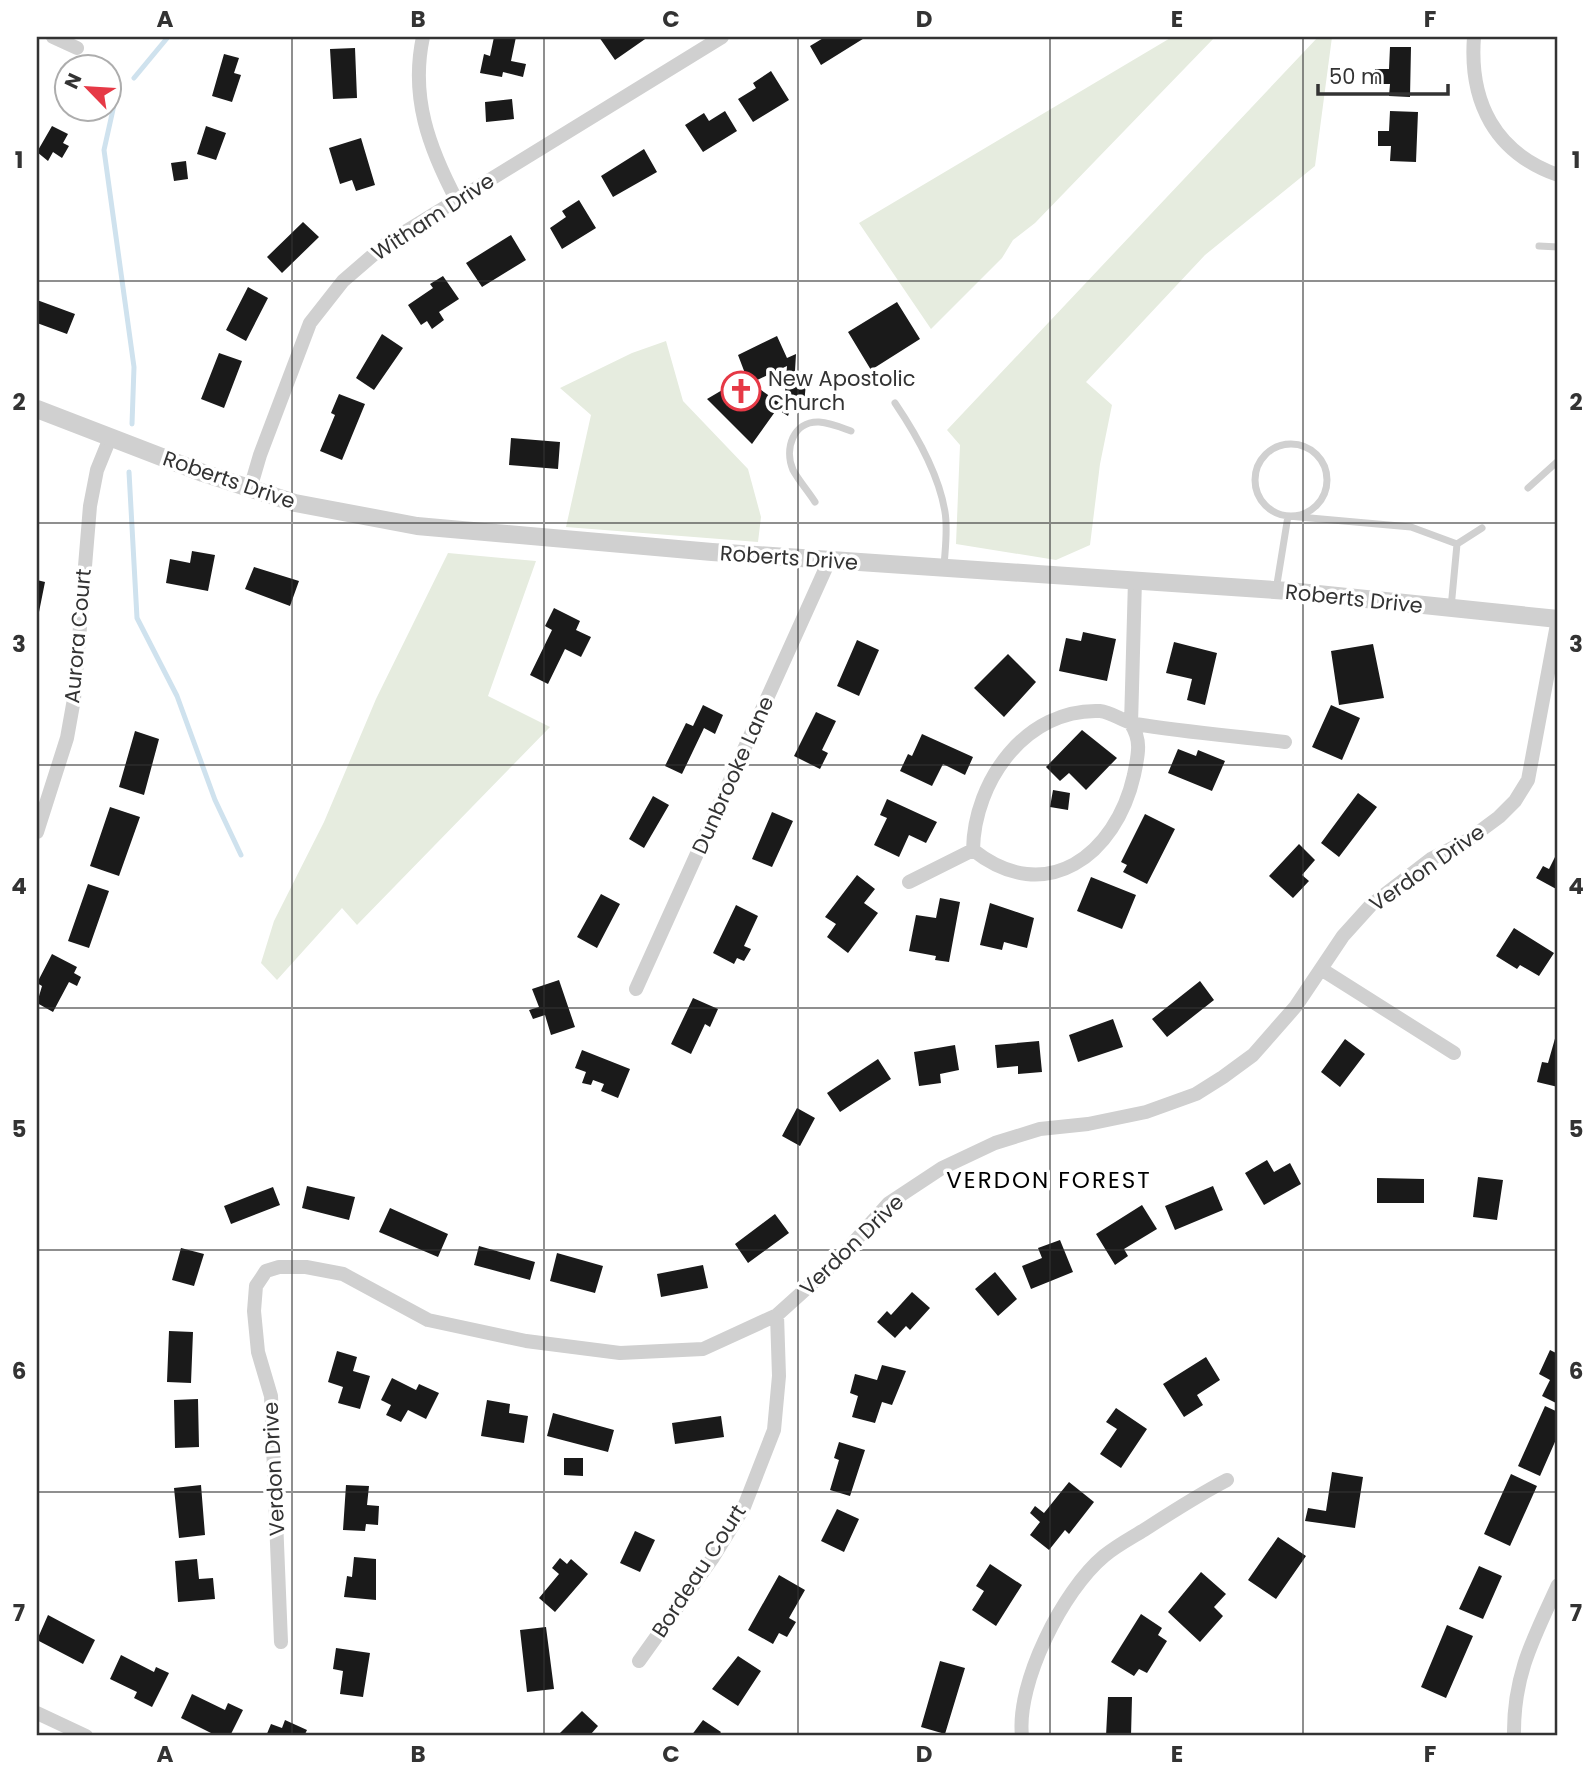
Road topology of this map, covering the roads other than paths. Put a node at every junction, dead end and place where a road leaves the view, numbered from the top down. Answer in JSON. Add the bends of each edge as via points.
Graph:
{"nodes":[{"id":1,"x":53,"y":37,"type":"edge"},
{"id":2,"x":423,"y":37,"type":"edge"},
{"id":3,"x":722,"y":37,"type":"edge"},
{"id":4,"x":1474,"y":37,"type":"edge"},
{"id":5,"x":77,"y":48,"type":"dead end"},
{"id":6,"x":1558,"y":175,"type":"edge"},
{"id":7,"x":457,"y":201,"type":"junction"},
{"id":8,"x":1539,"y":246,"type":"dead end"},
{"id":9,"x":1558,"y":247,"type":"edge"},
{"id":10,"x":895,"y":403,"type":"dead end"},
{"id":11,"x":37,"y":409,"type":"edge"},
{"id":12,"x":851,"y":431,"type":"dead end"},
{"id":13,"x":110,"y":438,"type":"junction"},
{"id":14,"x":1558,"y":461,"type":"edge"},
{"id":15,"x":1528,"y":488,"type":"dead end"},
{"id":16,"x":250,"y":489,"type":"junction"},
{"id":17,"x":815,"y":502,"type":"dead end"},
{"id":18,"x":1288,"y":516,"type":"junction"},
{"id":19,"x":1482,"y":528,"type":"dead end"},
{"id":20,"x":1457,"y":544,"type":"junction"},
{"id":21,"x":829,"y":561,"type":"junction"},
{"id":22,"x":944,"y":568,"type":"junction"},
{"id":23,"x":1135,"y":580,"type":"junction"},
{"id":24,"x":1276,"y":590,"type":"junction"},
{"id":25,"x":1451,"y":609,"type":"junction"},
{"id":26,"x":1558,"y":619,"type":"edge"},
{"id":27,"x":1131,"y":724,"type":"junction"},
{"id":28,"x":1284,"y":742,"type":"dead end"},
{"id":29,"x":43,"y":787,"type":"edge"},
{"id":30,"x":37,"y":832,"type":"edge"},
{"id":31,"x":973,"y":849,"type":"junction"},
{"id":32,"x":909,"y":882,"type":"dead end"},
{"id":33,"x":1321,"y":969,"type":"junction"},
{"id":34,"x":636,"y":989,"type":"dead end"},
{"id":35,"x":1454,"y":1053,"type":"dead end"},
{"id":36,"x":777,"y":1315,"type":"junction"},
{"id":37,"x":1227,"y":1480,"type":"dead end"},
{"id":38,"x":1558,"y":1585,"type":"edge"},
{"id":39,"x":281,"y":1642,"type":"dead end"},
{"id":40,"x":639,"y":1661,"type":"dead end"},
{"id":41,"x":37,"y":1713,"type":"edge"},
{"id":42,"x":86,"y":1736,"type":"edge"},
{"id":43,"x":1022,"y":1736,"type":"edge"},
{"id":44,"x":1514,"y":1736,"type":"edge"}],
"edges":[{"from":1,"to":5,"type":"street"},
{"from":2,"to":7,"type":"street","via":[[418,85],[422,114],[433,156]]},
{"from":3,"to":7,"type":"street","name":"Witham Drive"},
{"from":4,"to":6,"type":"street","via":[[1479,99],[1496,134],[1518,156]]},
{"from":7,"to":16,"type":"street","name":"Witham Drive","via":[[387,243],[325,301],[310,323]]},
{"from":8,"to":9,"type":"lane"},
{"from":10,"to":22,"type":"lane","via":[[909,424],[945,513]]},
{"from":11,"to":13,"type":"street","name":"Roberts Drive"},
{"from":12,"to":17,"type":"lane","via":[[816,422],[804,425],[792,437],[792,468]]},
{"from":13,"to":16,"type":"street","name":"Roberts Drive"},
{"from":13,"to":29,"type":"street","name":"Aurora Court","via":[[90,506],[67,738]]},
{"from":14,"to":15,"type":"lane"},
{"from":16,"to":21,"type":"street","name":"Roberts Drive","via":[[295,503],[417,526]]},
{"from":18,"to":18,"type":"lane","via":[[1311,510],[1325,491],[1319,458],[1299,445],[1288,444],[1266,454],[1255,475],[1259,498]]},
{"from":18,"to":20,"type":"lane","via":[[1411,527]]},
{"from":18,"to":24,"type":"lane"},
{"from":19,"to":20,"type":"lane"},
{"from":20,"to":25,"type":"lane"},
{"from":21,"to":22,"type":"street","name":"Roberts Drive"},
{"from":21,"to":34,"type":"street","name":"Dunbrooke Lane"},
{"from":22,"to":23,"type":"street","name":"Roberts Drive"},
{"from":23,"to":24,"type":"street","name":"Roberts Drive"},
{"from":23,"to":27,"type":"street"},
{"from":24,"to":25,"type":"street","name":"Roberts Drive"},
{"from":25,"to":26,"type":"street","name":"Roberts Drive"},
{"from":26,"to":33,"type":"street","name":"Verdon Drive","via":[[1528,780],[1515,801],[1468,840],[1431,859],[1371,905]]},
{"from":27,"to":28,"type":"street"},
{"from":27,"to":31,"type":"street","via":[[1103,711],[1067,714],[1027,733],[1002,760],[988,789],[973,824]]},
{"from":27,"to":31,"type":"street","via":[[1139,737],[1139,754],[1130,794],[1087,858],[1039,876],[1007,870]]},
{"from":29,"to":30,"type":"street","name":"Aurora Court"},
{"from":31,"to":32,"type":"street"},
{"from":33,"to":35,"type":"street"},
{"from":33,"to":36,"type":"street","name":"Verdon Drive","via":[[1253,1055],[1223,1077],[1196,1094],[1146,1112],[1040,1129],[995,1143],[942,1168],[889,1203],[836,1261]]},
{"from":36,"to":39,"type":"street","name":"Verdon Drive","via":[[703,1349],[620,1353],[526,1341],[428,1320],[343,1275],[306,1267],[266,1271],[256,1286],[254,1311],[258,1352],[271,1396]]},
{"from":36,"to":40,"type":"street","name":"Bordeau Court","via":[[779,1376],[774,1430],[744,1507]]},
{"from":37,"to":43,"type":"street","via":[[1103,1556],[1076,1589],[1025,1685]]},
{"from":38,"to":44,"type":"street","via":[[1524,1661],[1513,1701]]},
{"from":41,"to":42,"type":"street"}]}
